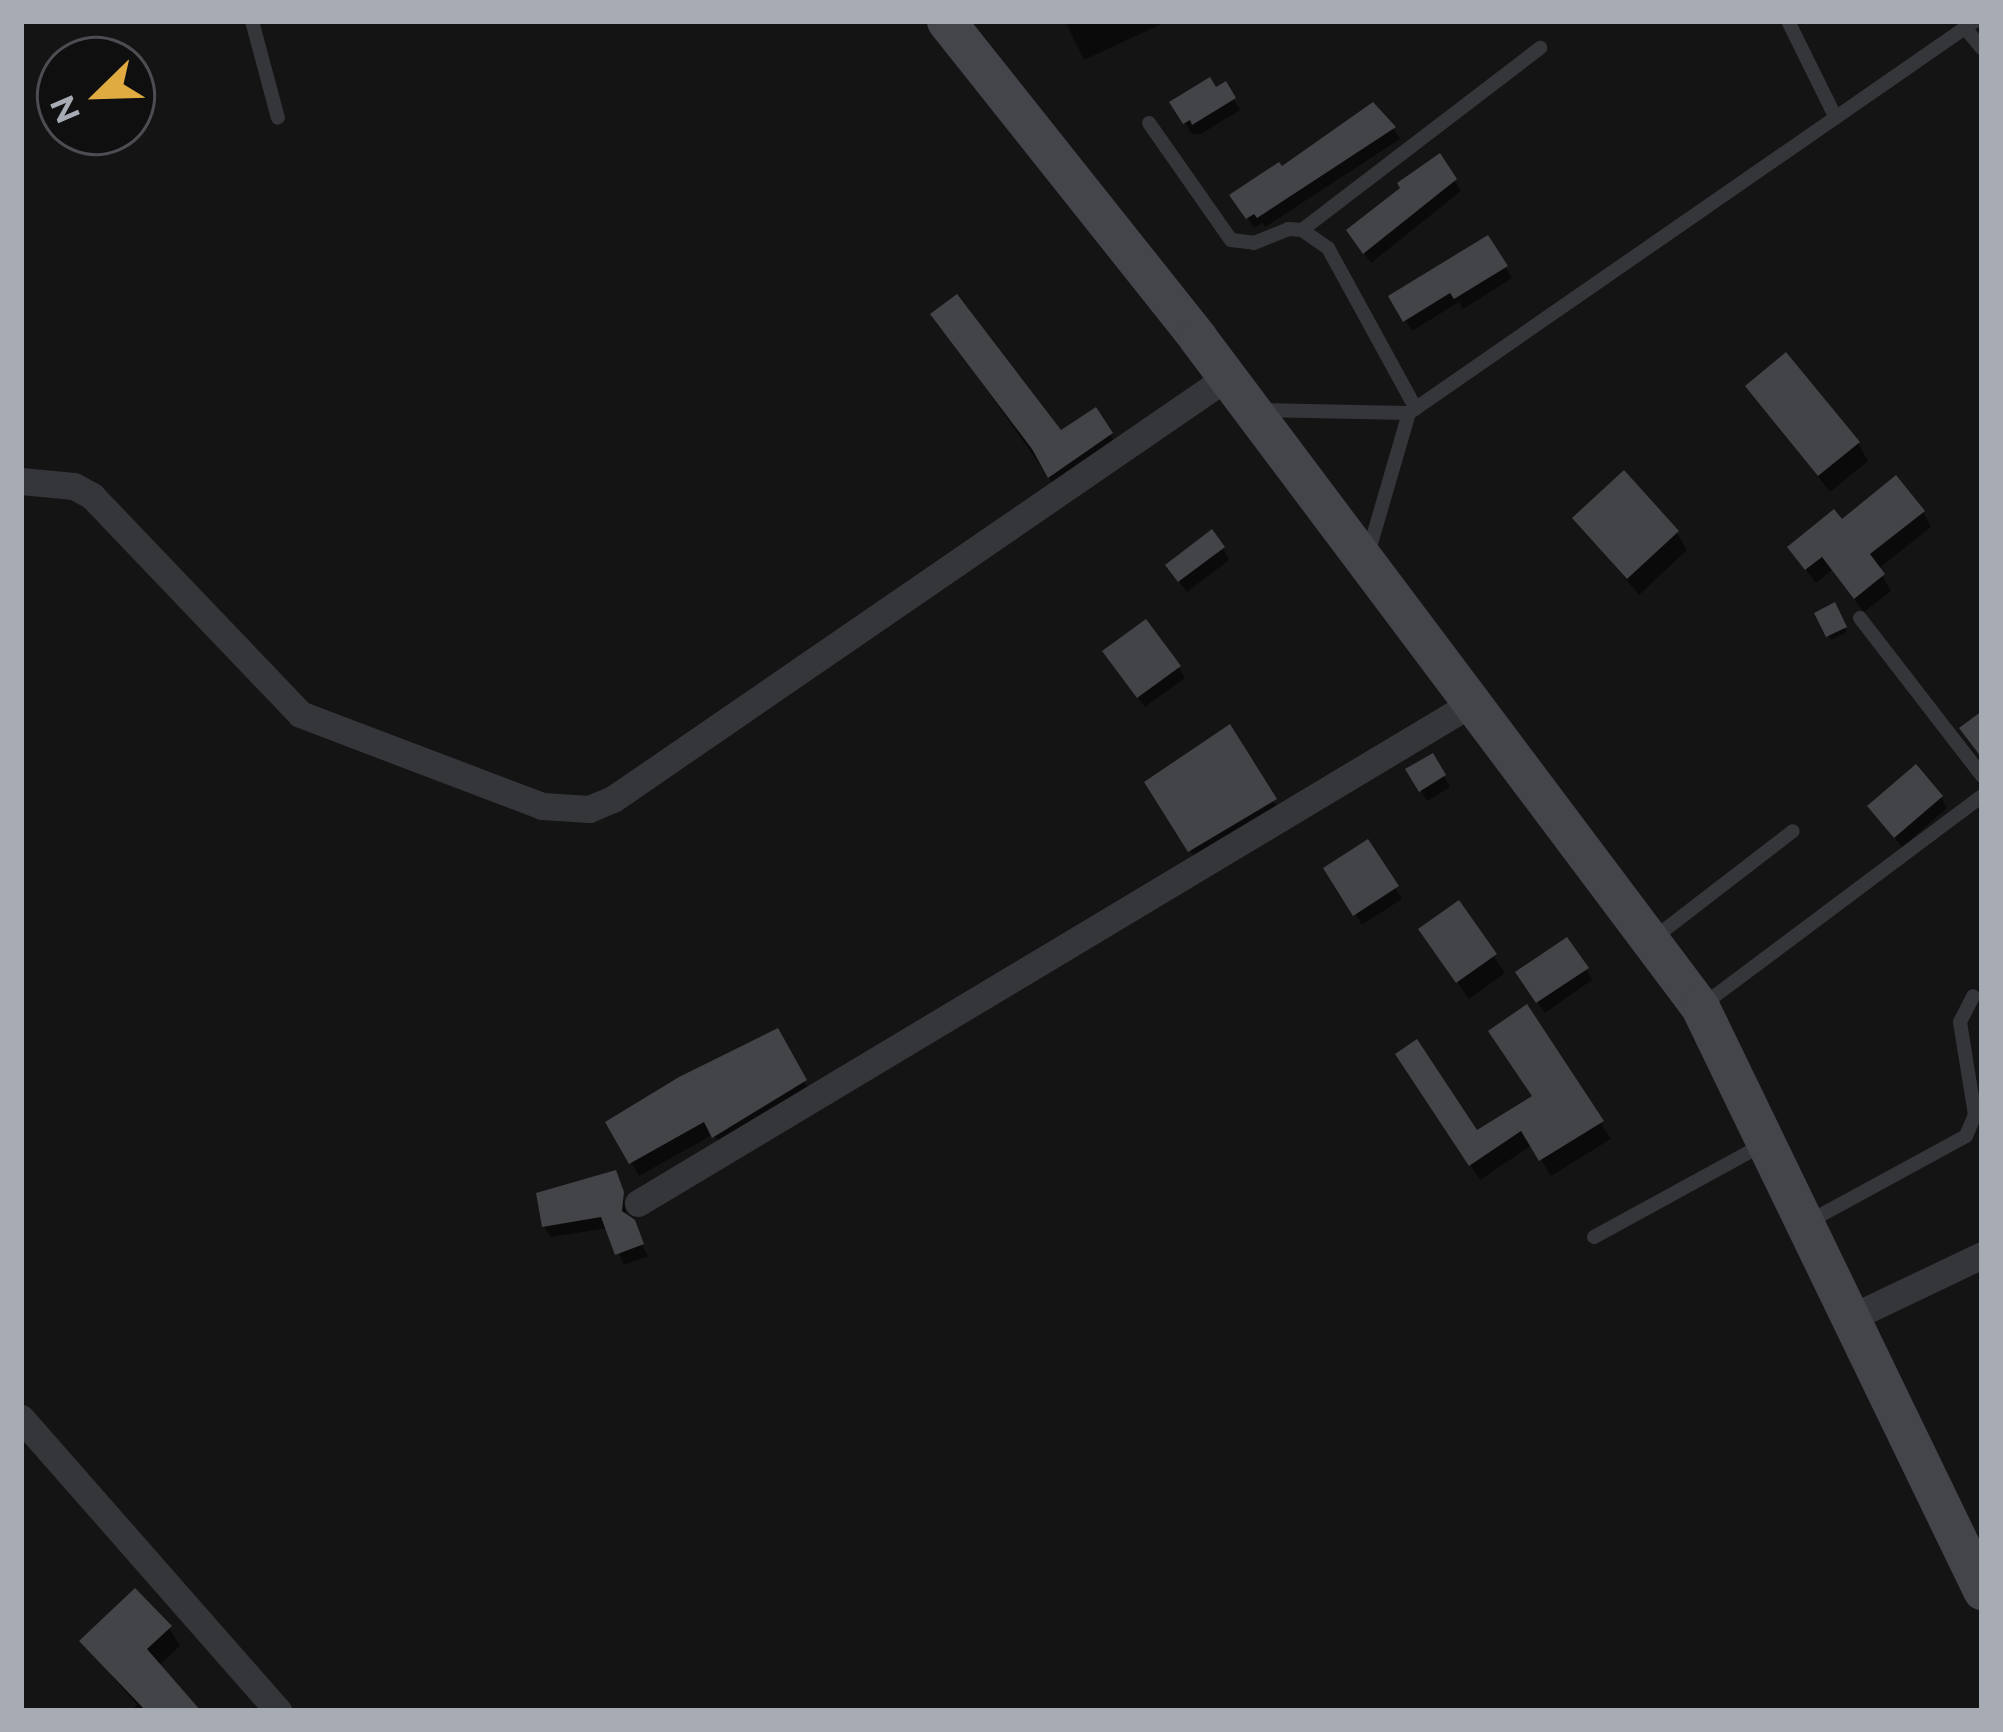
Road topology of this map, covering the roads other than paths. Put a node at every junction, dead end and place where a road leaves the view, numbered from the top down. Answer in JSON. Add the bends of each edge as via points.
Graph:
{"nodes":[{"id":1,"x":252,"y":21,"type":"edge"},
{"id":2,"x":946,"y":21,"type":"edge"},
{"id":3,"x":1788,"y":21,"type":"edge"},
{"id":4,"x":1970,"y":24,"type":"edge"},
{"id":5,"x":1540,"y":48,"type":"dead end"},
{"id":6,"x":1982,"y":49,"type":"edge"},
{"id":7,"x":278,"y":118,"type":"dead end"},
{"id":8,"x":1836,"y":118,"type":"junction"},
{"id":9,"x":1150,"y":123,"type":"dead end"},
{"id":10,"x":1302,"y":230,"type":"junction"},
{"id":11,"x":1228,"y":377,"type":"junction"},
{"id":12,"x":1252,"y":410,"type":"junction"},
{"id":13,"x":1413,"y":411,"type":"junction"},
{"id":14,"x":21,"y":481,"type":"edge"},
{"id":15,"x":1365,"y":561,"type":"junction"},
{"id":16,"x":1860,"y":618,"type":"dead end"},
{"id":17,"x":1472,"y":703,"type":"junction"},
{"id":18,"x":1982,"y":776,"type":"edge"},
{"id":19,"x":1982,"y":796,"type":"edge"},
{"id":20,"x":1793,"y":831,"type":"dead end"},
{"id":21,"x":1650,"y":941,"type":"junction"},
{"id":22,"x":1973,"y":996,"type":"dead end"},
{"id":23,"x":1700,"y":1007,"type":"junction"},
{"id":24,"x":1766,"y":1143,"type":"junction"},
{"id":25,"x":638,"y":1203,"type":"dead end"},
{"id":26,"x":1804,"y":1223,"type":"junction"},
{"id":27,"x":1594,"y":1237,"type":"dead end"},
{"id":28,"x":1982,"y":1255,"type":"edge"},
{"id":29,"x":1850,"y":1318,"type":"junction"},
{"id":30,"x":21,"y":1418,"type":"edge"},
{"id":31,"x":1969,"y":1529,"type":"edge"},
{"id":32,"x":1982,"y":1590,"type":"edge"},
{"id":33,"x":278,"y":1711,"type":"edge"}],
"edges":[{"from":1,"to":7,"type":"lane"},
{"from":2,"to":11,"type":"main road"},
{"from":3,"to":8,"type":"lane"},
{"from":4,"to":6,"type":"lane"},
{"from":4,"to":8,"type":"lane"},
{"from":5,"to":10,"type":"lane"},
{"from":8,"to":13,"type":"lane"},
{"from":9,"to":10,"type":"lane","via":[[1231,240],[1254,243]]},
{"from":10,"to":13,"type":"lane","via":[[1328,248]]},
{"from":11,"to":12,"type":"main road"},
{"from":11,"to":14,"type":"street","via":[[589,808],[542,806],[301,714],[92,496],[74,486]]},
{"from":12,"to":13,"type":"lane"},
{"from":12,"to":15,"type":"main road"},
{"from":13,"to":15,"type":"lane"},
{"from":15,"to":17,"type":"main road"},
{"from":16,"to":18,"type":"lane"},
{"from":17,"to":21,"type":"main road"},
{"from":17,"to":25,"type":"street"},
{"from":19,"to":23,"type":"lane"},
{"from":20,"to":21,"type":"lane"},
{"from":21,"to":23,"type":"main road"},
{"from":22,"to":26,"type":"lane","via":[[1960,1022],[1975,1115],[1966,1136]]},
{"from":23,"to":24,"type":"main road"},
{"from":24,"to":26,"type":"main road"},
{"from":24,"to":27,"type":"lane"},
{"from":26,"to":29,"type":"main road"},
{"from":28,"to":29,"type":"street"},
{"from":29,"to":31,"type":"main road"},
{"from":30,"to":33,"type":"street"},
{"from":31,"to":32,"type":"main road"}]}
